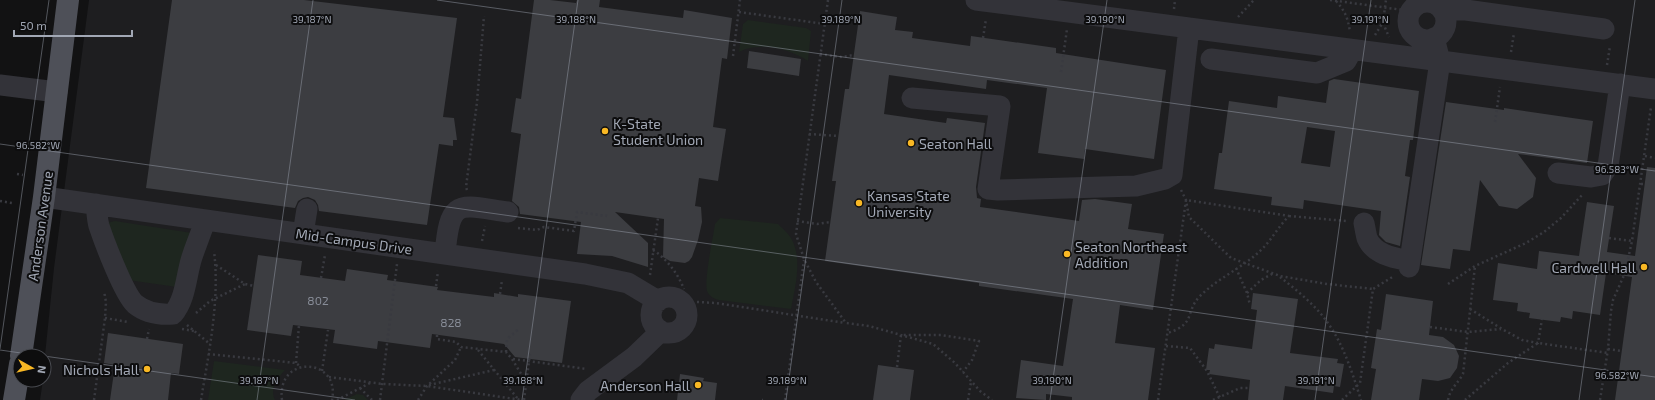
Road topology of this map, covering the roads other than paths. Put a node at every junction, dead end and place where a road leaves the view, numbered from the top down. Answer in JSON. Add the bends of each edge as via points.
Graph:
{"nodes":[{"id":1,"x":68,"y":0,"type":"edge"},
{"id":2,"x":976,"y":0,"type":"edge"},
{"id":3,"x":1002,"y":2,"type":"edge"},
{"id":4,"x":1436,"y":4,"type":"edge"},
{"id":5,"x":1189,"y":28,"type":"junction"},
{"id":6,"x":1607,"y":37,"type":"road end"},
{"id":7,"x":1434,"y":38,"type":"junction"},
{"id":8,"x":1352,"y":50,"type":"junction"},
{"id":9,"x":1211,"y":59,"type":"dead end"},
{"id":10,"x":1440,"y":61,"type":"junction"},
{"id":11,"x":1612,"y":83,"type":"junction"},
{"id":12,"x":0,"y":85,"type":"edge"},
{"id":13,"x":1654,"y":88,"type":"edge"},
{"id":14,"x":57,"y":92,"type":"junction"},
{"id":15,"x":912,"y":98,"type":"dead end"},
{"id":16,"x":1558,"y":173,"type":"dead end"},
{"id":17,"x":44,"y":197,"type":"junction"},
{"id":18,"x":96,"y":204,"type":"junction"},
{"id":19,"x":306,"y":209,"type":"dead end"},
{"id":20,"x":512,"y":220,"type":"road end"},
{"id":21,"x":206,"y":221,"type":"junction"},
{"id":22,"x":1364,"y":223,"type":"road end"},
{"id":23,"x":303,"y":234,"type":"junction"},
{"id":24,"x":442,"y":259,"type":"junction"},
{"id":25,"x":658,"y":301,"type":"junction"},
{"id":26,"x":661,"y":331,"type":"junction"},
{"id":27,"x":22,"y":348,"type":"edge"},
{"id":28,"x":14,"y":388,"type":"edge"},
{"id":29,"x":11,"y":399,"type":"edge"},
{"id":30,"x":581,"y":400,"type":"edge"}],
"edges":[{"from":1,"to":14,"type":"main road","name":"Anderson Avenue"},
{"from":2,"to":3,"type":"street"},
{"from":3,"to":5,"type":"street"},
{"from":4,"to":6,"type":"street"},
{"from":4,"to":7,"type":"street","via":[[1445,16],[1444,28]]},
{"from":4,"to":7,"type":"street","via":[[1420,3],[1410,11],[1408,23],[1414,34],[1424,39]]},
{"from":5,"to":8,"type":"street"},
{"from":5,"to":15,"type":"street","via":[[1172,175],[1165,179],[1136,186],[988,189],[1000,106]]},
{"from":7,"to":10,"type":"street"},
{"from":8,"to":9,"type":"street","via":[[1346,61],[1317,73]]},
{"from":8,"to":10,"type":"street"},
{"from":10,"to":11,"type":"street"},
{"from":10,"to":22,"type":"street","via":[[1410,264],[1378,251],[1368,239]]},
{"from":11,"to":13,"type":"street"},
{"from":11,"to":16,"type":"street","via":[[1608,166],[1602,174],[1591,177]]},
{"from":12,"to":14,"type":"street"},
{"from":14,"to":17,"type":"main road","name":"Anderson Avenue"},
{"from":17,"to":18,"type":"street","name":"Mid-Campus Drive"},
{"from":17,"to":27,"type":"main road","name":"Anderson Avenue"},
{"from":18,"to":21,"type":"street","name":"Mid-Campus Drive"},
{"from":18,"to":21,"type":"street","via":[[99,225],[126,291],[135,304],[161,314],[173,314],[177,308]]},
{"from":19,"to":23,"type":"street"},
{"from":20,"to":24,"type":"street","via":[[466,206],[459,208],[452,215],[448,227]]},
{"from":21,"to":23,"type":"street","name":"Mid-Campus Drive"},
{"from":23,"to":24,"type":"street","name":"Mid-Campus Drive"},
{"from":24,"to":25,"type":"street","name":"Mid-Campus Drive","via":[[585,274],[628,283]]},
{"from":25,"to":26,"type":"street","via":[[652,310],[652,316],[653,322]]},
{"from":25,"to":26,"type":"street","via":[[669,297],[680,301],[687,316],[683,327],[678,330],[672,333]]},
{"from":26,"to":30,"type":"street","via":[[634,357],[588,391]]},
{"from":28,"to":29,"type":"main road"}]}
